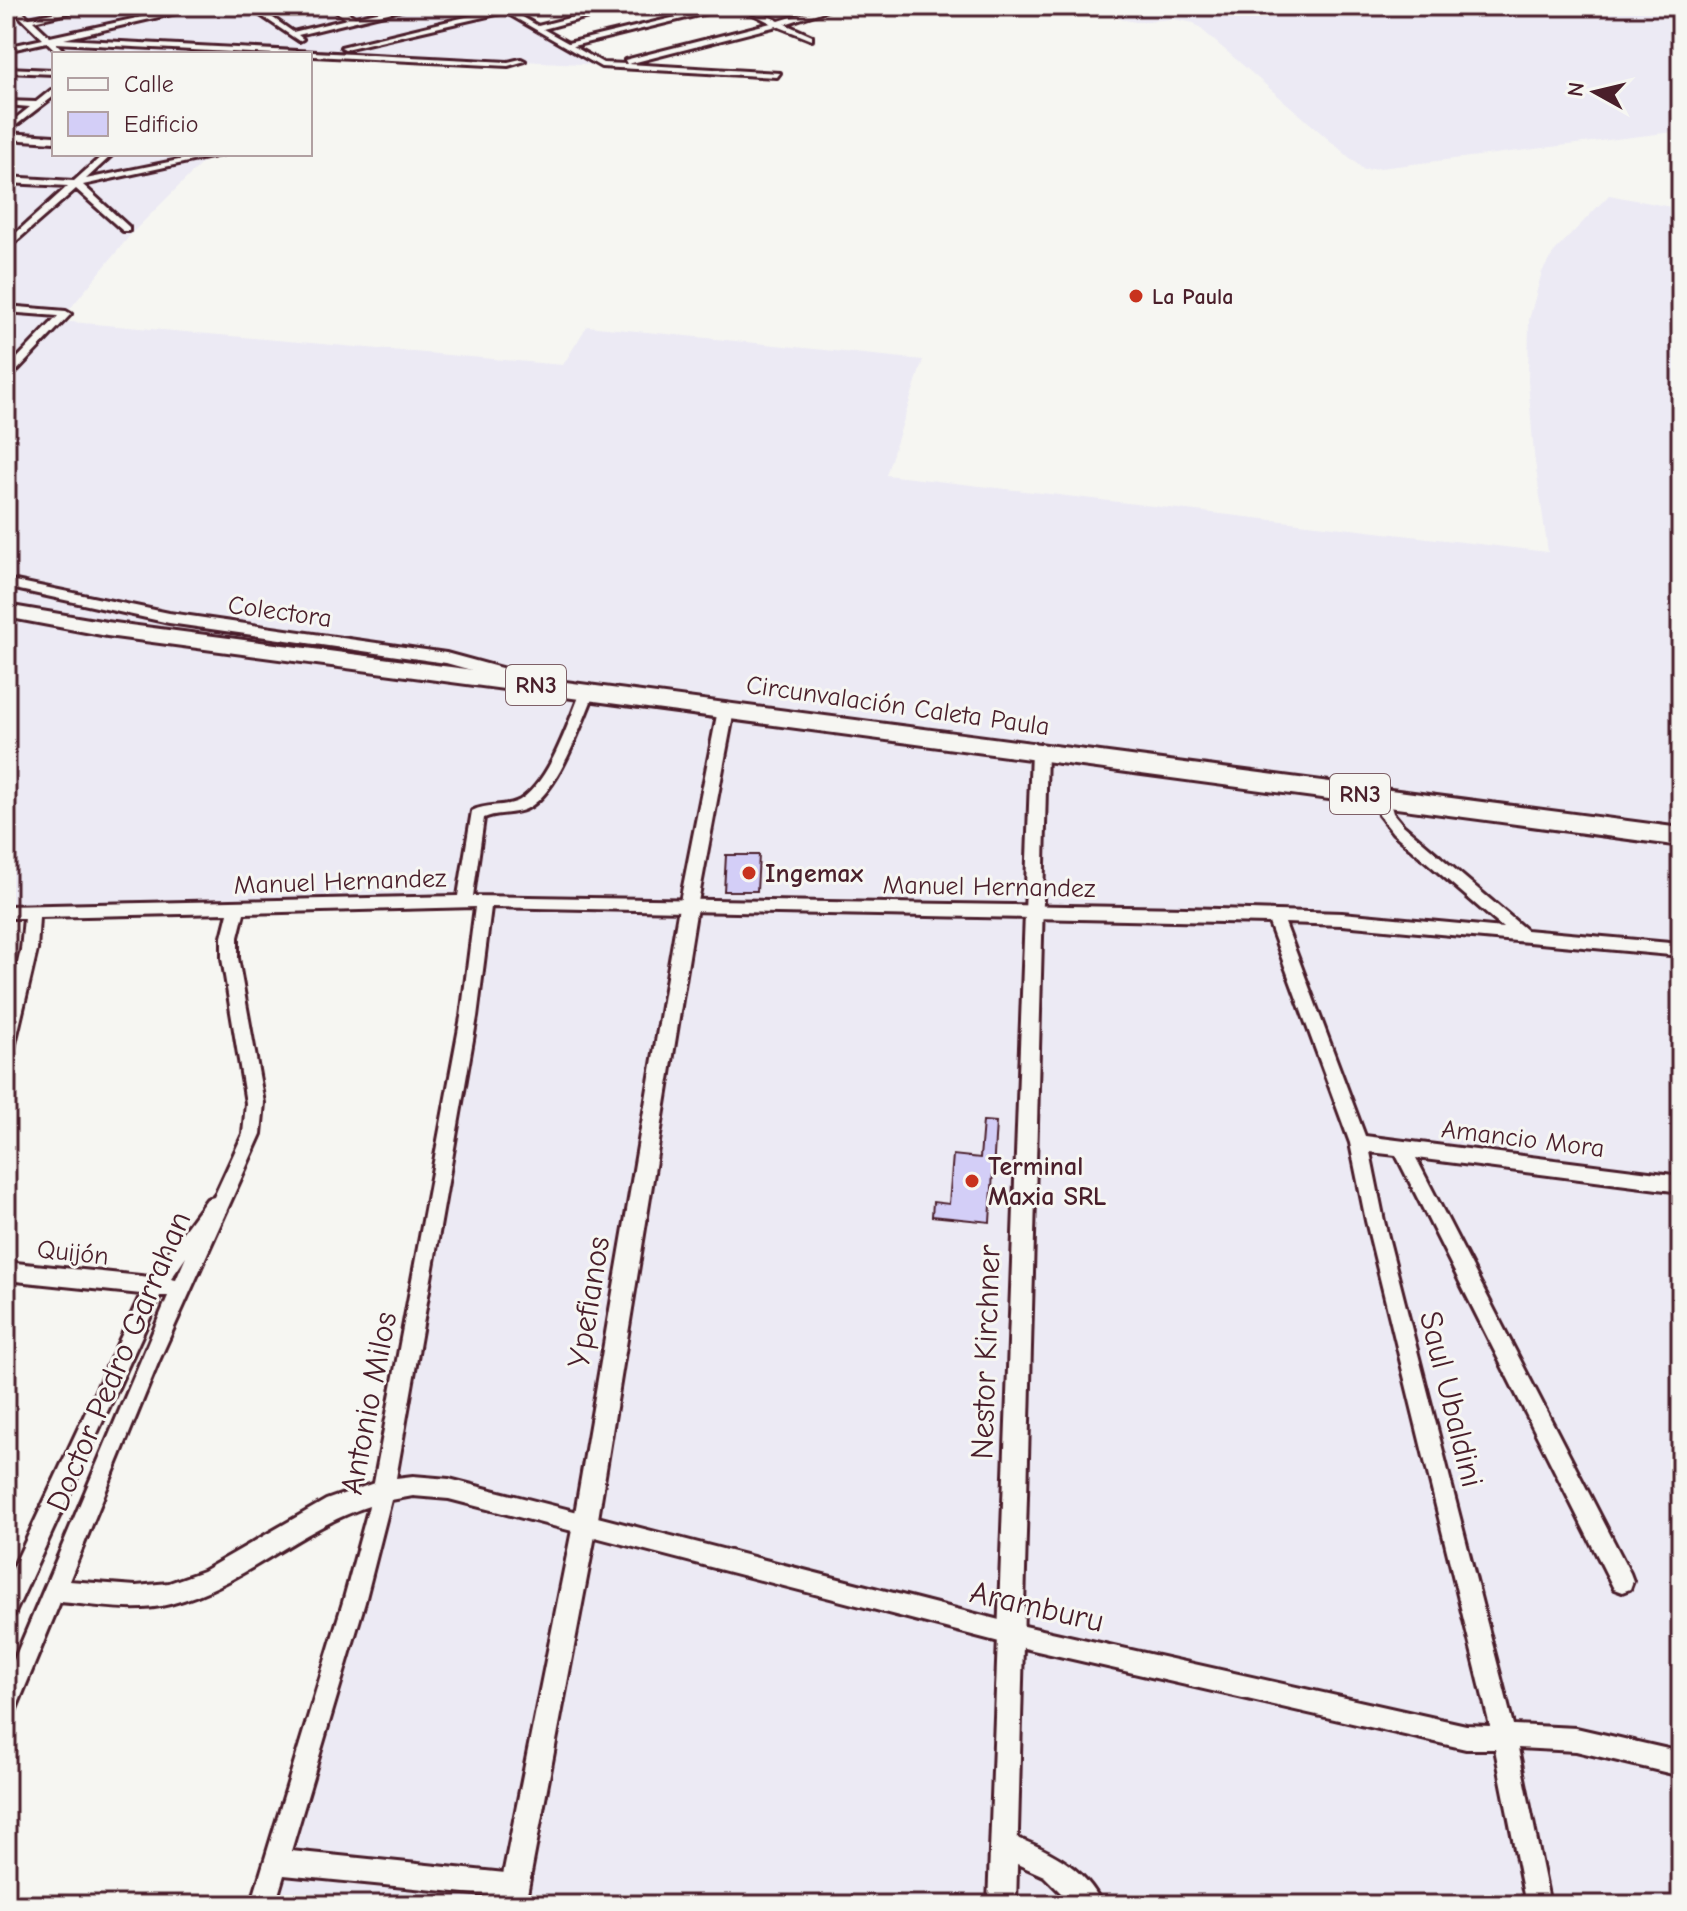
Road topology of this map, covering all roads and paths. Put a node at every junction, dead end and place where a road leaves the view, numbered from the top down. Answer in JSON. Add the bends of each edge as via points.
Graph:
{"nodes":[{"id":1,"x":13,"y":6,"type":"edge"},
{"id":2,"x":94,"y":6,"type":"edge"},
{"id":3,"x":202,"y":6,"type":"edge"},
{"id":4,"x":251,"y":6,"type":"edge"},
{"id":5,"x":332,"y":6,"type":"edge"},
{"id":6,"x":413,"y":6,"type":"edge"},
{"id":7,"x":523,"y":6,"type":"edge"},
{"id":8,"x":625,"y":6,"type":"edge"},
{"id":9,"x":731,"y":6,"type":"edge"},
{"id":10,"x":742,"y":6,"type":"edge"},
{"id":11,"x":835,"y":6,"type":"edge"},
{"id":12,"x":502,"y":8,"type":"edge"},
{"id":13,"x":28,"y":20,"type":"junction"},
{"id":14,"x":354,"y":20,"type":"junction"},
{"id":15,"x":776,"y":22,"type":"junction"},
{"id":16,"x":537,"y":28,"type":"junction"},
{"id":17,"x":293,"y":34,"type":"junction"},
{"id":18,"x":809,"y":38,"type":"dead end"},
{"id":19,"x":47,"y":40,"type":"junction"},
{"id":20,"x":567,"y":45,"type":"junction"},
{"id":21,"x":6,"y":49,"type":"edge"},
{"id":22,"x":222,"y":51,"type":"edge"},
{"id":23,"x":61,"y":52,"type":"edge"},
{"id":24,"x":271,"y":52,"type":"edge"},
{"id":25,"x":312,"y":53,"type":"edge"},
{"id":26,"x":320,"y":53,"type":"junction"},
{"id":27,"x":521,"y":61,"type":"dead end"},
{"id":28,"x":615,"y":66,"type":"junction"},
{"id":29,"x":6,"y":70,"type":"edge"},
{"id":30,"x":52,"y":72,"type":"edge"},
{"id":31,"x":777,"y":75,"type":"dead end"},
{"id":32,"x":52,"y":94,"type":"edge"},
{"id":33,"x":6,"y":103,"type":"edge"},
{"id":34,"x":38,"y":105,"type":"junction"},
{"id":35,"x":52,"y":106,"type":"edge"},
{"id":36,"x":6,"y":133,"type":"edge"},
{"id":37,"x":52,"y":139,"type":"edge"},
{"id":38,"x":107,"y":156,"type":"edge"},
{"id":39,"x":210,"y":156,"type":"edge"},
{"id":40,"x":6,"y":180,"type":"edge"},
{"id":41,"x":76,"y":184,"type":"junction"},
{"id":42,"x":126,"y":229,"type":"dead end"},
{"id":43,"x":6,"y":247,"type":"edge"},
{"id":44,"x":6,"y":309,"type":"edge"},
{"id":45,"x":6,"y":317,"type":"edge"},
{"id":46,"x":59,"y":321,"type":"junction"},
{"id":47,"x":6,"y":376,"type":"edge"},
{"id":48,"x":6,"y":583,"type":"edge"},
{"id":49,"x":6,"y":611,"type":"edge"},
{"id":50,"x":6,"y":623,"type":"edge"},
{"id":51,"x":107,"y":629,"type":"junction"},
{"id":52,"x":548,"y":686,"type":"junction"},
{"id":53,"x":588,"y":692,"type":"junction"},
{"id":54,"x":726,"y":710,"type":"junction"},
{"id":55,"x":1039,"y":752,"type":"junction"},
{"id":56,"x":1382,"y":797,"type":"junction"},
{"id":57,"x":1681,"y":837,"type":"edge"},
{"id":58,"x":474,"y":901,"type":"junction"},
{"id":59,"x":237,"y":907,"type":"junction"},
{"id":60,"x":688,"y":907,"type":"junction"},
{"id":61,"x":1032,"y":911,"type":"junction"},
{"id":62,"x":6,"y":912,"type":"edge"},
{"id":63,"x":32,"y":913,"type":"junction"},
{"id":64,"x":1275,"y":917,"type":"junction"},
{"id":65,"x":1520,"y":933,"type":"junction"},
{"id":66,"x":1681,"y":950,"type":"edge"},
{"id":67,"x":17,"y":996,"type":"junction"},
{"id":68,"x":6,"y":1016,"type":"edge"},
{"id":69,"x":6,"y":1046,"type":"edge"},
{"id":70,"x":1359,"y":1143,"type":"junction"},
{"id":71,"x":1402,"y":1149,"type":"junction"},
{"id":72,"x":235,"y":1174,"type":"junction"},
{"id":73,"x":1681,"y":1184,"type":"edge"},
{"id":74,"x":6,"y":1271,"type":"edge"},
{"id":75,"x":154,"y":1287,"type":"junction"},
{"id":76,"x":182,"y":1289,"type":"junction"},
{"id":77,"x":383,"y":1491,"type":"junction"},
{"id":78,"x":585,"y":1525,"type":"junction"},
{"id":79,"x":1622,"y":1581,"type":"dead end"},
{"id":80,"x":56,"y":1591,"type":"junction"},
{"id":81,"x":6,"y":1607,"type":"edge"},
{"id":82,"x":1011,"y":1634,"type":"junction"},
{"id":83,"x":6,"y":1705,"type":"edge"},
{"id":84,"x":1505,"y":1739,"type":"junction"},
{"id":85,"x":1681,"y":1764,"type":"edge"},
{"id":86,"x":1004,"y":1845,"type":"junction"},
{"id":87,"x":276,"y":1862,"type":"junction"},
{"id":88,"x":513,"y":1895,"type":"edge"},
{"id":89,"x":263,"y":1905,"type":"edge"},
{"id":90,"x":1002,"y":1905,"type":"edge"},
{"id":91,"x":1090,"y":1905,"type":"edge"},
{"id":92,"x":1538,"y":1905,"type":"edge"}],
"edges":[{"from":1,"to":13,"type":"street"},
{"from":2,"to":13,"type":"street"},
{"from":3,"to":19,"type":"street"},
{"from":4,"to":17,"type":"street"},
{"from":5,"to":14,"type":"street"},
{"from":6,"to":14,"type":"street"},
{"from":7,"to":12,"type":"street"},
{"from":8,"to":16,"type":"street"},
{"from":9,"to":20,"type":"street"},
{"from":10,"to":15,"type":"street"},
{"from":11,"to":15,"type":"street"},
{"from":12,"to":16,"type":"street"},
{"from":12,"to":26,"type":"street"},
{"from":13,"to":19,"type":"street"},
{"from":14,"to":17,"type":"street"},
{"from":15,"to":18,"type":"street"},
{"from":15,"to":28,"type":"street"},
{"from":16,"to":20,"type":"street"},
{"from":17,"to":26,"type":"street"},
{"from":19,"to":21,"type":"street"},
{"from":19,"to":22,"type":"street"},
{"from":19,"to":23,"type":"street"},
{"from":20,"to":28,"type":"street","via":[[601,65]]},
{"from":22,"to":24,"type":"street"},
{"from":25,"to":26,"type":"street"},
{"from":26,"to":27,"type":"street"},
{"from":28,"to":31,"type":"street"},
{"from":29,"to":30,"type":"street"},
{"from":32,"to":34,"type":"street"},
{"from":33,"to":34,"type":"street"},
{"from":34,"to":35,"type":"street"},
{"from":34,"to":36,"type":"street"},
{"from":36,"to":37,"type":"street"},
{"from":38,"to":41,"type":"street"},
{"from":39,"to":41,"type":"street"},
{"from":40,"to":41,"type":"street"},
{"from":41,"to":42,"type":"street"},
{"from":41,"to":43,"type":"street"},
{"from":44,"to":46,"type":"street","via":[[66,314]]},
{"from":45,"to":46,"type":"street"},
{"from":46,"to":47,"type":"street"},
{"from":48,"to":52,"type":"street","name":"Colectora","via":[[184,621],[446,658]]},
{"from":49,"to":51,"type":"highway","name":"Circunvalación Caleta Paula","number":"RN3"},
{"from":50,"to":51,"type":"highway","name":"Circunvalación Caleta Paula","number":"RN3"},
{"from":51,"to":52,"type":"highway","name":"Circunvalación Caleta Paula","number":"RN3"},
{"from":52,"to":53,"type":"highway","name":"Circunvalación Caleta Paula","number":"RN3"},
{"from":53,"to":54,"type":"highway","name":"Circunvalación Caleta Paula","number":"RN3"},
{"from":53,"to":58,"type":"street","name":"Antonio Milos","via":[[538,793],[516,808],[485,809],[477,815]]},
{"from":54,"to":55,"type":"highway","name":"Circunvalación Caleta Paula","number":"RN3"},
{"from":54,"to":60,"type":"street","name":"Ypefianos"},
{"from":55,"to":56,"type":"highway","name":"Circunvalación Caleta Paula","number":"RN3"},
{"from":55,"to":61,"type":"street","name":"Nestor Kirchner"},
{"from":56,"to":57,"type":"highway","name":"Circunvalación Caleta Paula","number":"RN3"},
{"from":56,"to":65,"type":"street","via":[[1386,815],[1398,829]]},
{"from":58,"to":59,"type":"street","name":"Manuel Hernandez"},
{"from":58,"to":60,"type":"street","name":"Manuel Hernandez"},
{"from":58,"to":77,"type":"street","name":"Antonio Milos","via":[[469,1017]]},
{"from":59,"to":63,"type":"street","name":"Manuel Hernandez"},
{"from":59,"to":72,"type":"street","name":"Doctor Pedro Garrahan","via":[[230,958],[255,1103],[252,1134]]},
{"from":60,"to":61,"type":"street","name":"Manuel Hernandez"},
{"from":60,"to":78,"type":"street","name":"Ypefianos"},
{"from":61,"to":64,"type":"street","name":"Manuel Hernandez"},
{"from":61,"to":82,"type":"street","name":"Nestor Kirchner"},
{"from":62,"to":63,"type":"street","name":"Manuel Hernandez"},
{"from":63,"to":67,"type":"street"},
{"from":64,"to":65,"type":"street","name":"Manuel Hernandez"},
{"from":64,"to":70,"type":"street","name":"Saul Ubaldini"},
{"from":65,"to":66,"type":"street","name":"Manuel Hernandez"},
{"from":67,"to":68,"type":"street"},
{"from":67,"to":69,"type":"street"},
{"from":70,"to":71,"type":"street","name":"Amancio Mora"},
{"from":70,"to":84,"type":"street","name":"Saul Ubaldini"},
{"from":71,"to":73,"type":"street","name":"Amancio Mora"},
{"from":71,"to":79,"type":"street"},
{"from":72,"to":75,"type":"street","name":"Doctor Pedro Garrahan"},
{"from":72,"to":76,"type":"street","name":"Doctor Pedro Garrahan"},
{"from":74,"to":75,"type":"street","name":"Quijón"},
{"from":75,"to":76,"type":"street","name":"Quijón"},
{"from":75,"to":81,"type":"street","name":"Doctor Pedro Garrahan"},
{"from":76,"to":80,"type":"street","name":"Doctor Pedro Garrahan"},
{"from":77,"to":78,"type":"street","name":"Aramburu","via":[[413,1486],[449,1489]]},
{"from":77,"to":80,"type":"street","name":"Aramburu","via":[[333,1507],[209,1580],[169,1594]]},
{"from":77,"to":87,"type":"street","name":"Antonio Milos"},
{"from":78,"to":82,"type":"street","name":"Aramburu"},
{"from":78,"to":88,"type":"street","name":"Ypefianos"},
{"from":80,"to":83,"type":"street","name":"Doctor Pedro Garrahan"},
{"from":82,"to":84,"type":"street","name":"Aramburu","via":[[1466,1737]]},
{"from":82,"to":86,"type":"street","name":"Nestor Kirchner"},
{"from":84,"to":85,"type":"street","name":"Aramburu","via":[[1573,1740]]},
{"from":84,"to":92,"type":"street","name":"Saul Ubaldini"},
{"from":86,"to":90,"type":"street","name":"Nestor Kirchner"},
{"from":86,"to":91,"type":"street","via":[[1043,1859]]},
{"from":87,"to":88,"type":"street"},
{"from":87,"to":89,"type":"street","name":"Antonio Milos"}]}
